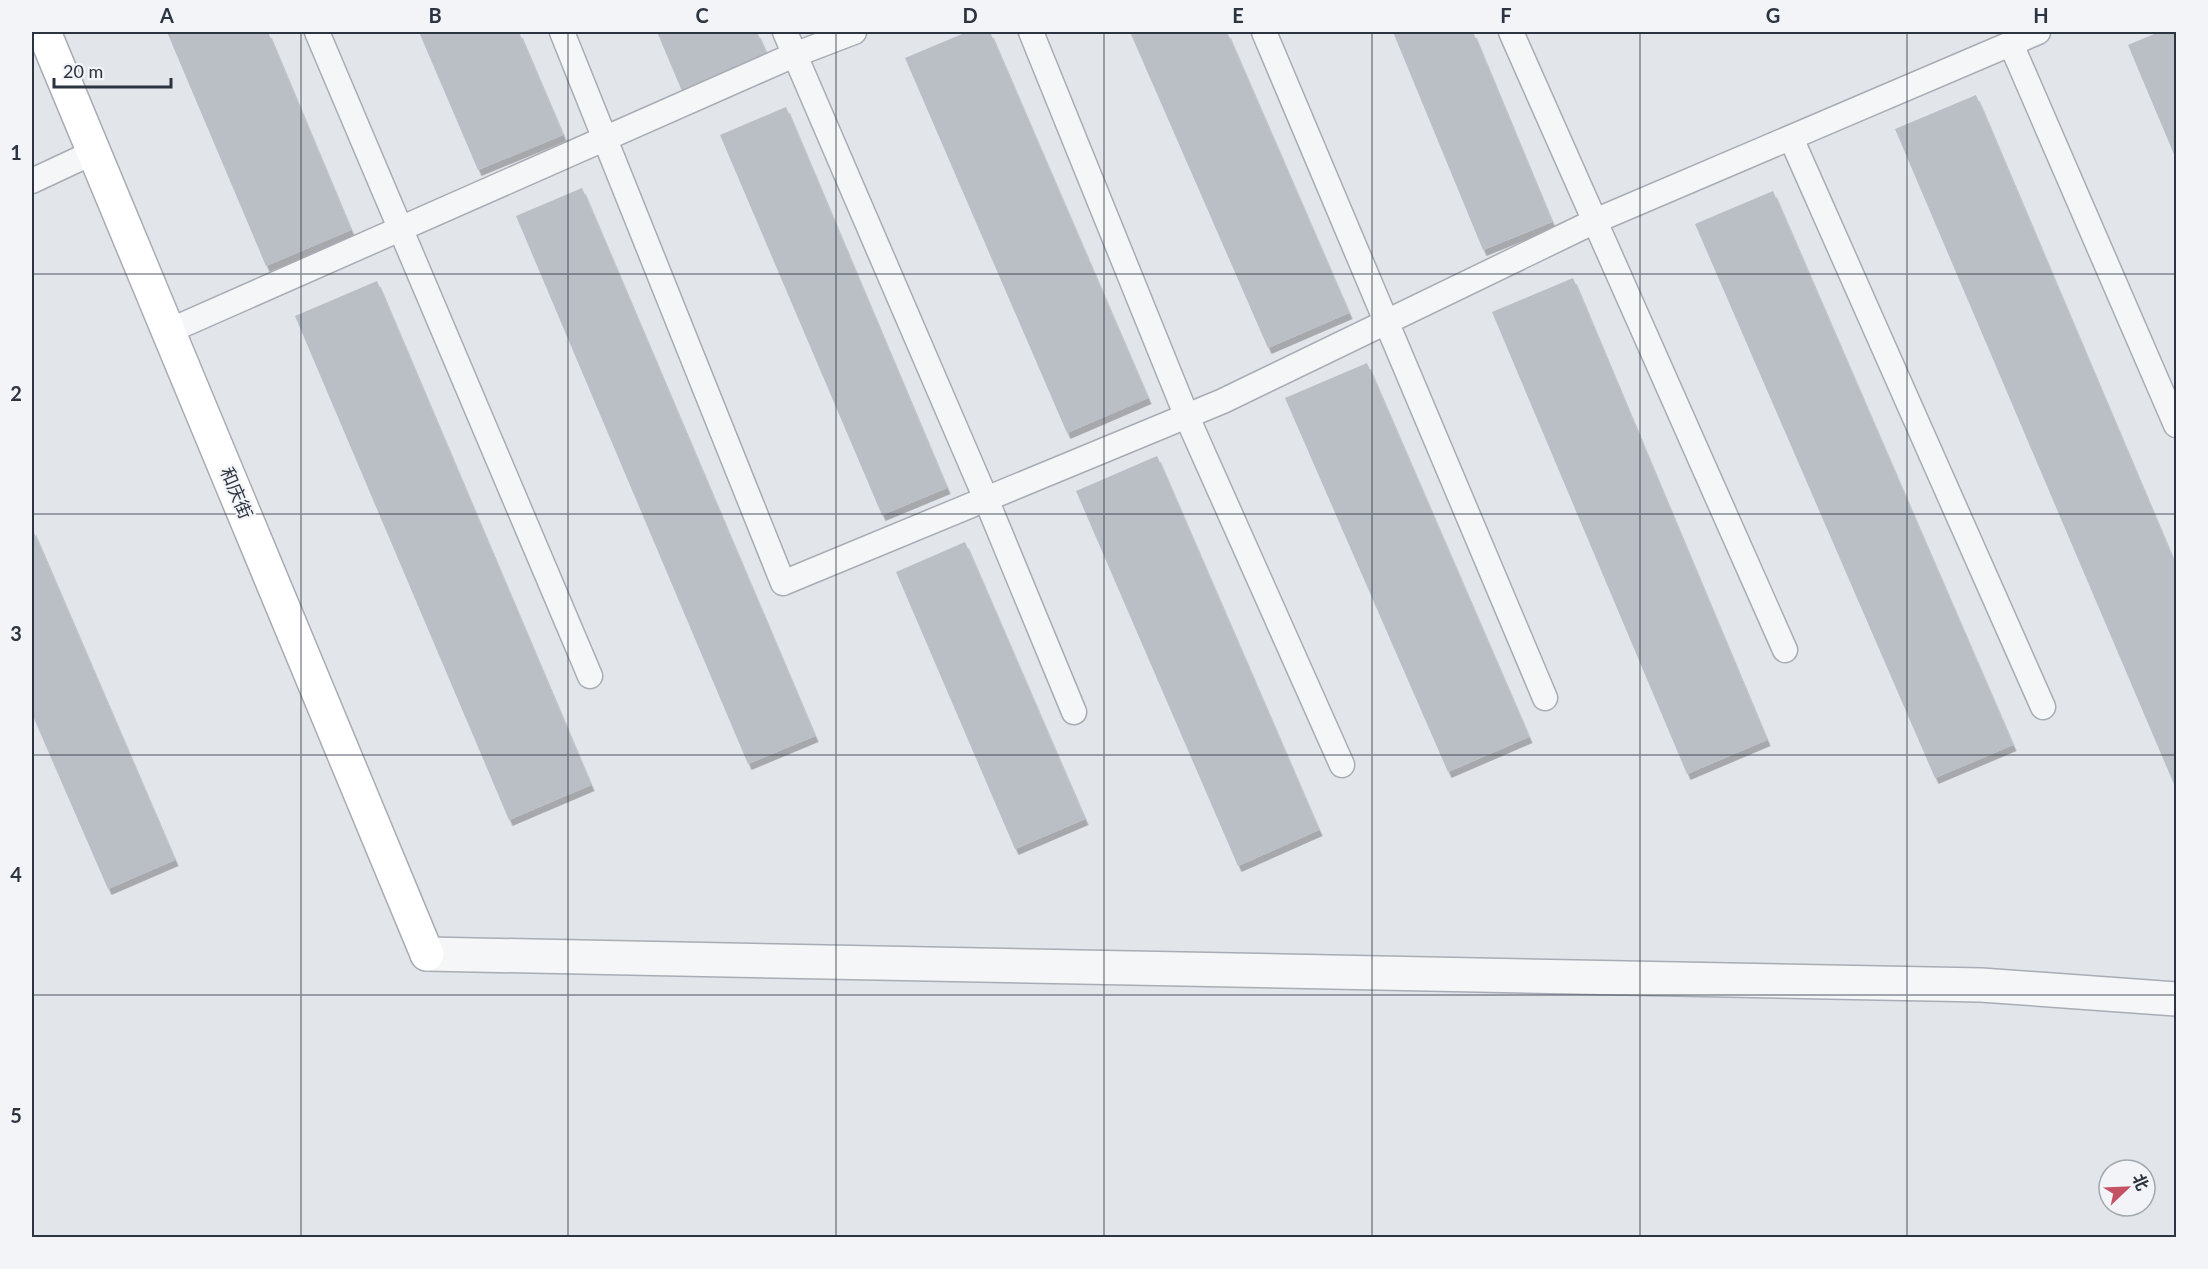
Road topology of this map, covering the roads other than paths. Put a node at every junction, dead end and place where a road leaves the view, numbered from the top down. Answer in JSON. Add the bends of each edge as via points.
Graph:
{"nodes":[{"id":1,"x":44,"y":32,"type":"edge"},
{"id":2,"x":317,"y":32,"type":"edge"},
{"id":3,"x":562,"y":32,"type":"edge"},
{"id":4,"x":784,"y":32,"type":"edge"},
{"id":5,"x":854,"y":32,"type":"edge"},
{"id":6,"x":1031,"y":32,"type":"edge"},
{"id":7,"x":1264,"y":32,"type":"edge"},
{"id":8,"x":1511,"y":32,"type":"edge"},
{"id":9,"x":2037,"y":32,"type":"edge"},
{"id":10,"x":2011,"y":44,"type":"junction"},
{"id":11,"x":794,"y":55,"type":"junction"},
{"id":12,"x":606,"y":138,"type":"junction"},
{"id":13,"x":1791,"y":138,"type":"junction"},
{"id":14,"x":94,"y":152,"type":"junction"},
{"id":15,"x":32,"y":181,"type":"edge"},
{"id":16,"x":1595,"y":221,"type":"junction"},
{"id":17,"x":399,"y":229,"type":"junction"},
{"id":18,"x":1387,"y":322,"type":"junction"},
{"id":19,"x":169,"y":331,"type":"junction"},
{"id":20,"x":1187,"y":417,"type":"junction"},
{"id":21,"x":2176,"y":425,"type":"edge"},
{"id":22,"x":986,"y":499,"type":"junction"},
{"id":23,"x":1785,"y":650,"type":"dead end"},
{"id":24,"x":590,"y":676,"type":"dead end"},
{"id":25,"x":1545,"y":698,"type":"dead end"},
{"id":26,"x":2043,"y":707,"type":"dead end"},
{"id":27,"x":1074,"y":712,"type":"dead end"},
{"id":28,"x":1342,"y":765,"type":"dead end"},
{"id":29,"x":2176,"y":999,"type":"edge"}],
"edges":[{"from":1,"to":14,"type":"street","name":"和庆街"},
{"from":2,"to":17,"type":"lane"},
{"from":3,"to":12,"type":"lane"},
{"from":4,"to":11,"type":"lane"},
{"from":5,"to":11,"type":"lane"},
{"from":6,"to":20,"type":"lane"},
{"from":7,"to":18,"type":"lane"},
{"from":8,"to":16,"type":"lane"},
{"from":9,"to":10,"type":"lane"},
{"from":10,"to":13,"type":"lane"},
{"from":10,"to":21,"type":"lane"},
{"from":11,"to":12,"type":"lane"},
{"from":11,"to":22,"type":"lane"},
{"from":12,"to":17,"type":"lane"},
{"from":12,"to":22,"type":"lane","via":[[783,583]]},
{"from":13,"to":16,"type":"lane"},
{"from":13,"to":26,"type":"lane"},
{"from":14,"to":15,"type":"lane"},
{"from":14,"to":19,"type":"street","name":"和庆街"},
{"from":16,"to":18,"type":"lane"},
{"from":16,"to":23,"type":"lane"},
{"from":17,"to":19,"type":"lane"},
{"from":17,"to":24,"type":"lane"},
{"from":18,"to":20,"type":"lane"},
{"from":18,"to":25,"type":"lane"},
{"from":19,"to":29,"type":"street","name":"和庆街","via":[[427,954],[1981,985]]},
{"from":20,"to":22,"type":"lane"},
{"from":20,"to":28,"type":"lane"},
{"from":22,"to":27,"type":"lane"}]}
